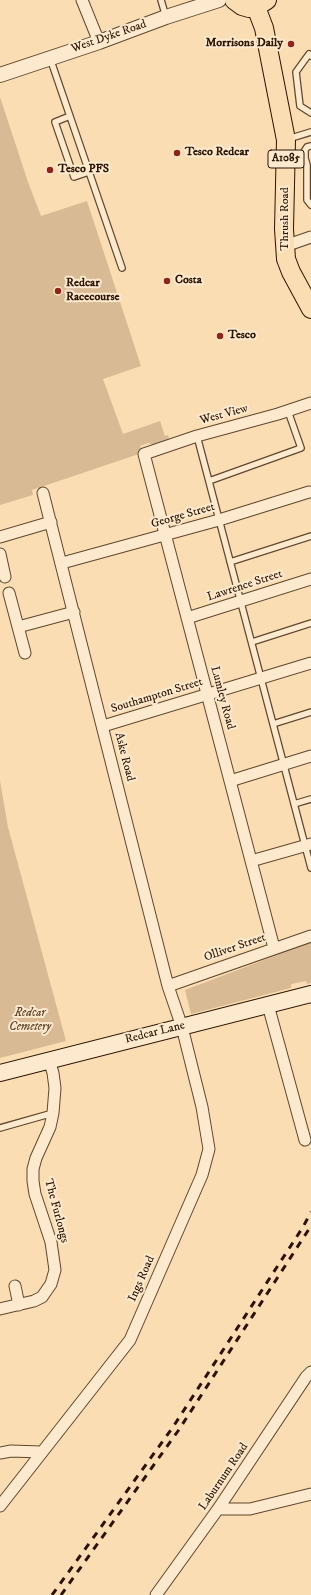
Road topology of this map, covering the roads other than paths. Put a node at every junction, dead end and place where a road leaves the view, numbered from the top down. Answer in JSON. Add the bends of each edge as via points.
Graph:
{"nodes":[{"id":1,"x":82,"y":0,"type":"edge"},
{"id":2,"x":161,"y":0,"type":"edge"},
{"id":3,"x":219,"y":0,"type":"edge"},
{"id":4,"x":234,"y":0,"type":"edge"},
{"id":5,"x":262,"y":3,"type":"edge"},
{"id":6,"x":166,"y":17,"type":"junction"},
{"id":7,"x":99,"y":42,"type":"junction"},
{"id":8,"x":310,"y":55,"type":"edge"},
{"id":9,"x":50,"y":57,"type":"junction"},
{"id":10,"x":0,"y":75,"type":"edge"},
{"id":11,"x":311,"y":113,"type":"edge"},
{"id":12,"x":70,"y":116,"type":"junction"},
{"id":13,"x":311,"y":132,"type":"edge"},
{"id":14,"x":286,"y":140,"type":"junction"},
{"id":15,"x":311,"y":146,"type":"edge"},
{"id":16,"x":307,"y":165,"type":"junction"},
{"id":17,"x":89,"y":172,"type":"junction"},
{"id":18,"x":311,"y":173,"type":"edge"},
{"id":19,"x":311,"y":205,"type":"edge"},
{"id":20,"x":311,"y":237,"type":"edge"},
{"id":21,"x":285,"y":246,"type":"junction"},
{"id":22,"x":122,"y":268,"type":"dead end"},
{"id":23,"x":311,"y":309,"type":"edge"},
{"id":24,"x":311,"y":403,"type":"edge"},
{"id":25,"x":288,"y":411,"type":"junction"},
{"id":26,"x":197,"y":436,"type":"junction"},
{"id":27,"x":144,"y":454,"type":"joint"},
{"id":28,"x":209,"y":481,"type":"junction"},
{"id":29,"x":309,"y":492,"type":"dead end"},
{"id":30,"x":43,"y":493,"type":"dead end"},
{"id":31,"x":219,"y":520,"type":"junction"},
{"id":32,"x":51,"y":522,"type":"junction"},
{"id":33,"x":165,"y":535,"type":"junction"},
{"id":34,"x":311,"y":536,"type":"edge"},
{"id":35,"x":0,"y":537,"type":"edge"},
{"id":36,"x":0,"y":554,"type":"edge"},
{"id":37,"x":230,"y":562,"type":"junction"},
{"id":38,"x":62,"y":563,"type":"junction"},
{"id":39,"x":5,"y":577,"type":"dead end"},
{"id":40,"x":311,"y":579,"type":"edge"},
{"id":41,"x":9,"y":593,"type":"dead end"},
{"id":42,"x":241,"y":602,"type":"junction"},
{"id":43,"x":74,"y":612,"type":"junction"},
{"id":44,"x":187,"y":618,"type":"junction"},
{"id":45,"x":311,"y":622,"type":"edge"},
{"id":46,"x":18,"y":627,"type":"junction"},
{"id":47,"x":252,"y":642,"type":"junction"},
{"id":48,"x":25,"y":653,"type":"dead end"},
{"id":49,"x":311,"y":663,"type":"edge"},
{"id":50,"x":260,"y":678,"type":"junction"},
{"id":51,"x":207,"y":694,"type":"junction"},
{"id":52,"x":311,"y":712,"type":"edge"},
{"id":53,"x":273,"y":724,"type":"junction"},
{"id":54,"x":103,"y":726,"type":"junction"},
{"id":55,"x":311,"y":756,"type":"edge"},
{"id":56,"x":284,"y":765,"type":"junction"},
{"id":57,"x":230,"y":781,"type":"junction"},
{"id":58,"x":311,"y":799,"type":"edge"},
{"id":59,"x":294,"y":804,"type":"junction"},
{"id":60,"x":308,"y":845,"type":"edge"},
{"id":61,"x":251,"y":861,"type":"junction"},
{"id":62,"x":311,"y":868,"type":"edge"},
{"id":63,"x":311,"y":936,"type":"edge"},
{"id":64,"x":274,"y":948,"type":"junction"},
{"id":65,"x":168,"y":986,"type":"junction"},
{"id":66,"x":311,"y":994,"type":"edge"},
{"id":67,"x":268,"y":1005,"type":"junction"},
{"id":68,"x":182,"y":1027,"type":"junction"},
{"id":69,"x":49,"y":1060,"type":"junction"},
{"id":70,"x":0,"y":1073,"type":"edge"},
{"id":71,"x":53,"y":1113,"type":"junction"},
{"id":72,"x":0,"y":1128,"type":"edge"},
{"id":73,"x":305,"y":1140,"type":"dead end"},
{"id":74,"x":15,"y":1286,"type":"dead end"},
{"id":75,"x":19,"y":1305,"type":"junction"},
{"id":76,"x":0,"y":1309,"type":"edge"},
{"id":77,"x":311,"y":1372,"type":"edge"},
{"id":78,"x":41,"y":1452,"type":"junction"},
{"id":79,"x":0,"y":1453,"type":"edge"},
{"id":80,"x":311,"y":1494,"type":"edge"},
{"id":81,"x":0,"y":1506,"type":"edge"},
{"id":82,"x":218,"y":1509,"type":"junction"},
{"id":83,"x":156,"y":1595,"type":"edge"}],
"edges":[{"from":1,"to":7,"type":"street"},
{"from":2,"to":6,"type":"lane"},
{"from":3,"to":6,"type":"street","name":"West Dyke Road"},
{"from":4,"to":5,"type":"main road","number":"A1085","via":[[249,8]]},
{"from":5,"to":14,"type":"main road","name":"Thrush Road","number":"A1085","via":[[264,28]]},
{"from":6,"to":7,"type":"street","name":"West Dyke Road"},
{"from":7,"to":9,"type":"street","name":"West Dyke Road"},
{"from":8,"to":11,"type":"lane","via":[[296,72],[300,106]]},
{"from":9,"to":10,"type":"street","name":"West Dyke Road"},
{"from":9,"to":12,"type":"lane"},
{"from":12,"to":17,"type":"lane"},
{"from":12,"to":17,"type":"lane","via":[[55,122],[74,177]]},
{"from":13,"to":14,"type":"lane"},
{"from":14,"to":21,"type":"main road","name":"Thrush Road","number":"A1085"},
{"from":15,"to":16,"type":"lane","via":[[305,150]]},
{"from":16,"to":18,"type":"lane"},
{"from":16,"to":19,"type":"lane","via":[[307,200]]},
{"from":17,"to":22,"type":"lane"},
{"from":20,"to":21,"type":"street"},
{"from":21,"to":23,"type":"main road","name":"Thrush Road","number":"A1085","via":[[291,272]]},
{"from":24,"to":25,"type":"street","name":"West View"},
{"from":25,"to":26,"type":"street","name":"West View"},
{"from":25,"to":28,"type":"lane","via":[[301,448]]},
{"from":26,"to":27,"type":"street","name":"West View"},
{"from":26,"to":28,"type":"lane"},
{"from":27,"to":33,"type":"street","name":"Lumley Road"},
{"from":28,"to":31,"type":"lane"},
{"from":29,"to":31,"type":"street","name":"George Street"},
{"from":30,"to":32,"type":"street","name":"Aske Road"},
{"from":31,"to":33,"type":"street","name":"George Street"},
{"from":31,"to":37,"type":"lane"},
{"from":32,"to":35,"type":"street"},
{"from":32,"to":38,"type":"street","name":"Aske Road"},
{"from":33,"to":38,"type":"street","name":"George Street"},
{"from":33,"to":44,"type":"street","name":"Lumley Road"},
{"from":34,"to":37,"type":"lane"},
{"from":36,"to":39,"type":"street"},
{"from":37,"to":42,"type":"lane"},
{"from":38,"to":43,"type":"street","name":"Aske Road"},
{"from":40,"to":42,"type":"street","name":"Lawrence Street"},
{"from":41,"to":46,"type":"street"},
{"from":42,"to":44,"type":"street","name":"Lawrence Street"},
{"from":42,"to":47,"type":"lane"},
{"from":43,"to":46,"type":"street"},
{"from":43,"to":54,"type":"street","name":"Aske Road"},
{"from":44,"to":51,"type":"street","name":"Lumley Road"},
{"from":45,"to":47,"type":"lane"},
{"from":46,"to":48,"type":"street"},
{"from":47,"to":50,"type":"lane"},
{"from":49,"to":50,"type":"street","name":"Southampton Street"},
{"from":50,"to":51,"type":"street","name":"Southampton Street"},
{"from":50,"to":53,"type":"lane"},
{"from":51,"to":54,"type":"street","name":"Southampton Street"},
{"from":51,"to":57,"type":"street","name":"Lumley Road"},
{"from":52,"to":53,"type":"lane"},
{"from":53,"to":56,"type":"lane"},
{"from":54,"to":65,"type":"street","name":"Aske Road"},
{"from":55,"to":56,"type":"street"},
{"from":56,"to":57,"type":"street"},
{"from":56,"to":59,"type":"lane"},
{"from":57,"to":61,"type":"street","name":"Lumley Road"},
{"from":58,"to":59,"type":"lane"},
{"from":59,"to":60,"type":"lane"},
{"from":60,"to":61,"type":"street"},
{"from":60,"to":62,"type":"lane"},
{"from":61,"to":64,"type":"street","name":"Lumley Road"},
{"from":63,"to":64,"type":"street","name":"Olliver Street"},
{"from":64,"to":65,"type":"street","name":"Olliver Street"},
{"from":65,"to":68,"type":"street","name":"Aske Road"},
{"from":66,"to":67,"type":"main road","name":"Redcar Lane"},
{"from":67,"to":68,"type":"main road","name":"Redcar Lane"},
{"from":67,"to":73,"type":"street"},
{"from":68,"to":69,"type":"main road","name":"Redcar Lane"},
{"from":68,"to":78,"type":"street","name":"Ings Road","via":[[202,1108],[209,1149],[202,1175],[130,1340]]},
{"from":69,"to":70,"type":"main road","name":"Redcar Lane"},
{"from":69,"to":71,"type":"street","name":"The Furlongs","via":[[55,1088]]},
{"from":71,"to":72,"type":"lane"},
{"from":71,"to":75,"type":"street","name":"The Furlongs","via":[[33,1168],[33,1181],[51,1242],[55,1270],[51,1284],[42,1297]]},
{"from":74,"to":75,"type":"street"},
{"from":75,"to":76,"type":"street","name":"The Furlongs"},
{"from":77,"to":82,"type":"street","name":"Laburnum Road"},
{"from":78,"to":79,"type":"street","via":[[11,1450]]},
{"from":78,"to":81,"type":"street","name":"Ings Road"},
{"from":80,"to":82,"type":"street","via":[[250,1509]]},
{"from":82,"to":83,"type":"street","name":"Laburnum Road"}]}
